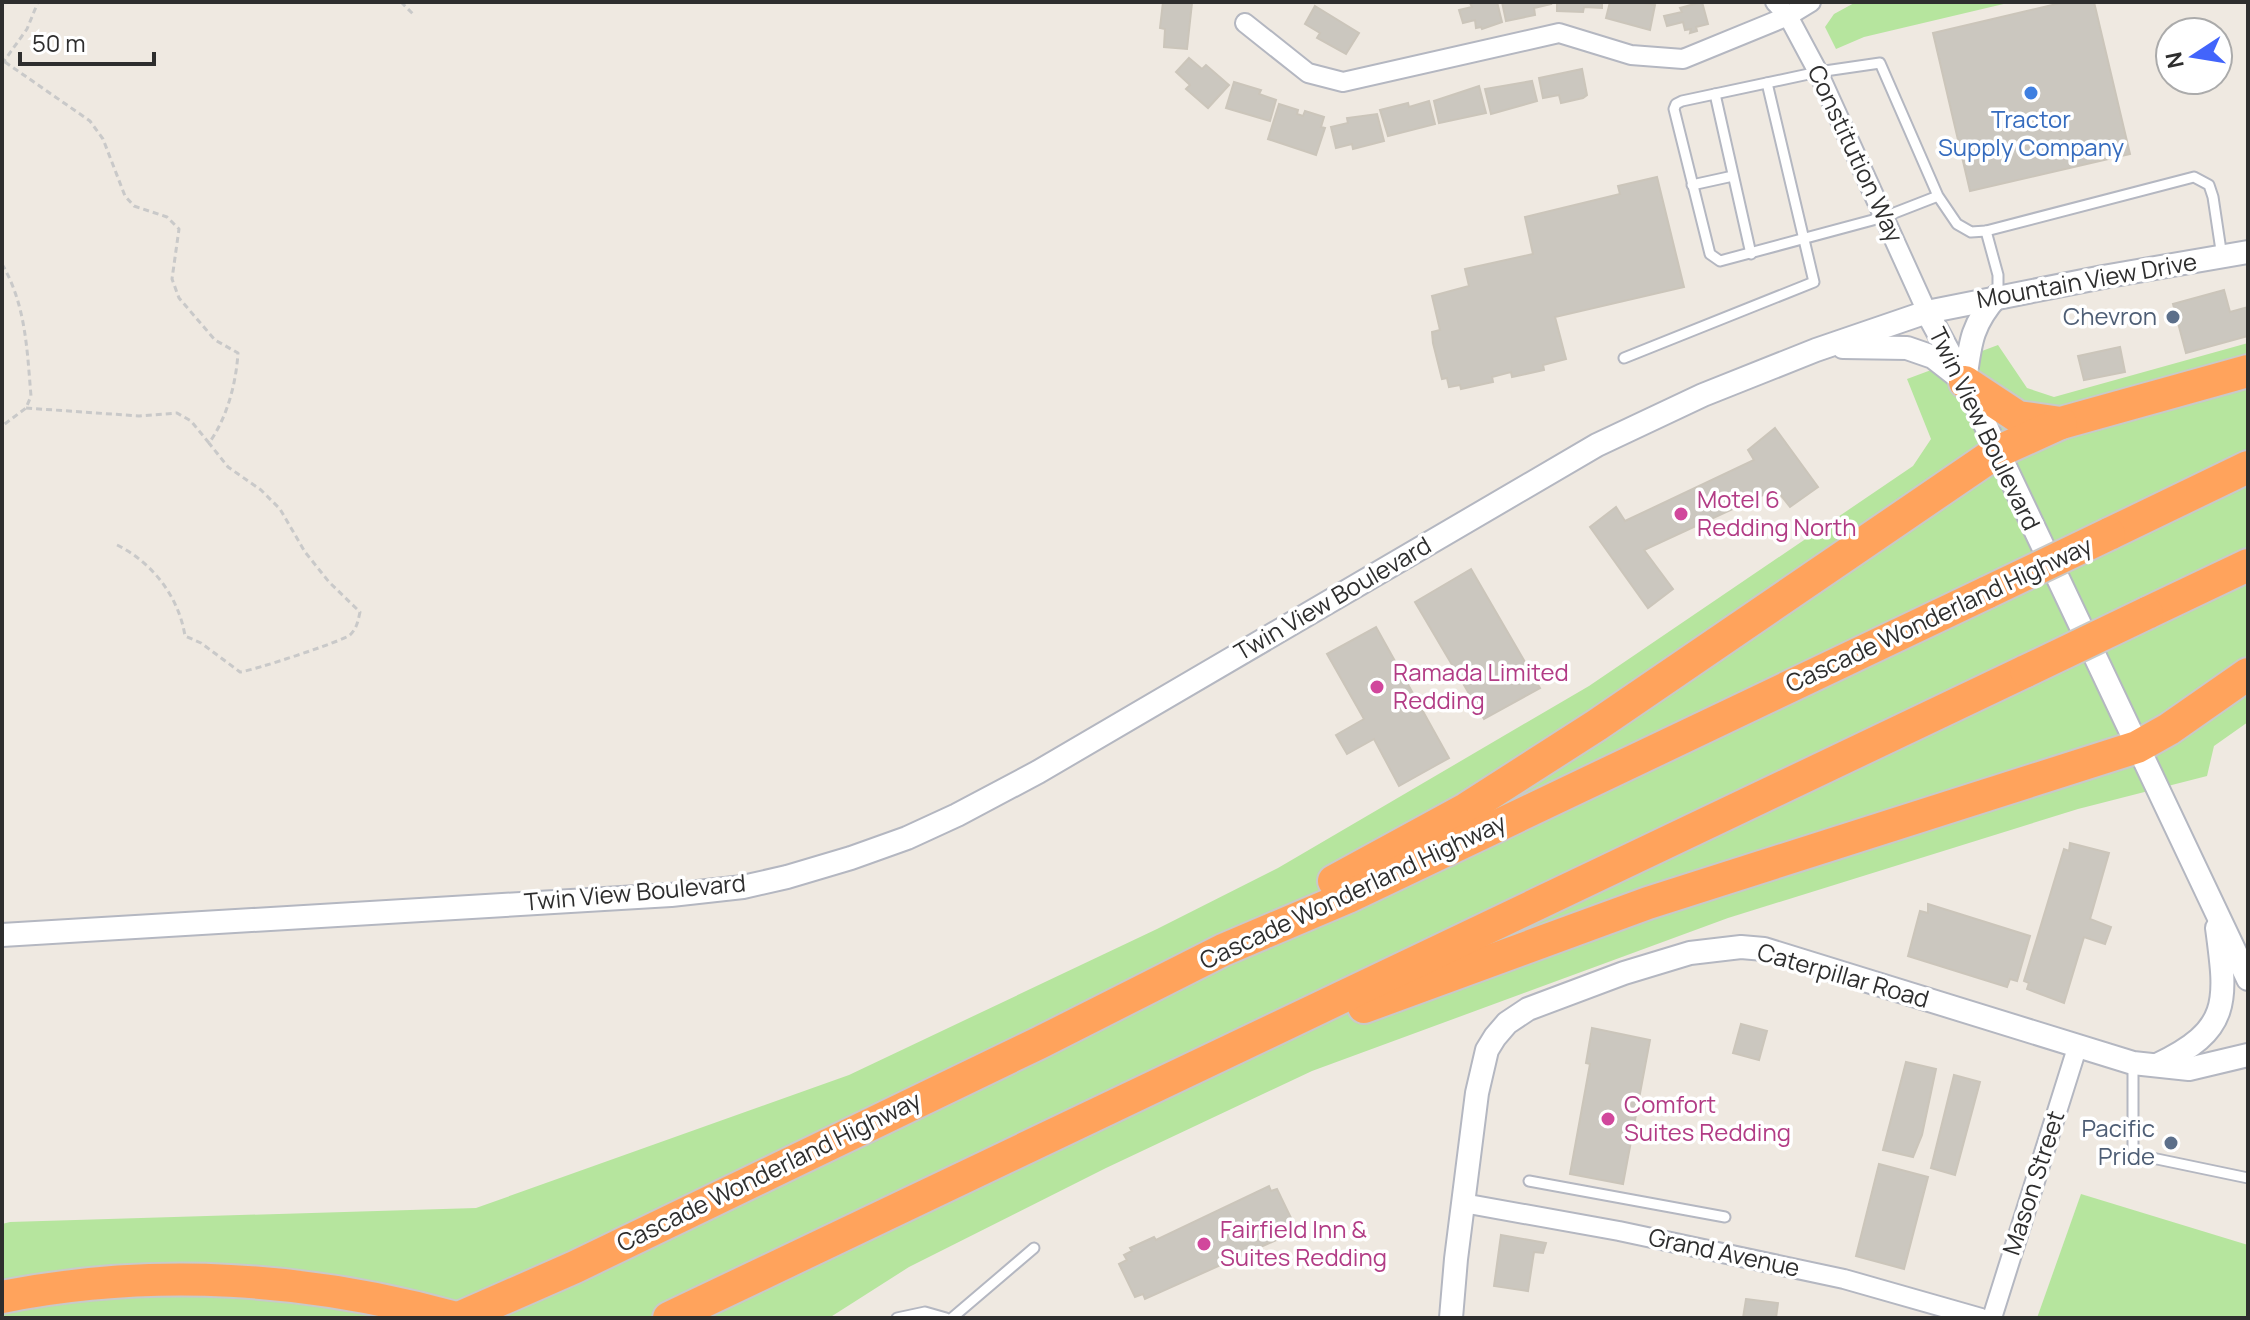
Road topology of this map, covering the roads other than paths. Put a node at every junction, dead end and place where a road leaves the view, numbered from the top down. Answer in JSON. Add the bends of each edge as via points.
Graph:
{"nodes":[{"id":1,"x":1811,"y":2,"type":"edge"},
{"id":2,"x":1781,"y":9,"type":"edge"},
{"id":3,"x":1245,"y":23,"type":"dead end"},
{"id":4,"x":1818,"y":72,"type":"junction"},
{"id":5,"x":1767,"y":83,"type":"junction"},
{"id":6,"x":1715,"y":94,"type":"junction"},
{"id":7,"x":1733,"y":176,"type":"junction"},
{"id":8,"x":1692,"y":185,"type":"junction"},
{"id":9,"x":1938,"y":196,"type":"junction"},
{"id":10,"x":1884,"y":217,"type":"junction"},
{"id":11,"x":1986,"y":231,"type":"junction"},
{"id":12,"x":1803,"y":240,"type":"junction"},
{"id":13,"x":2248,"y":252,"type":"edge"},
{"id":14,"x":1751,"y":254,"type":"junction"},
{"id":15,"x":2222,"y":257,"type":"junction"},
{"id":16,"x":1997,"y":296,"type":"junction"},
{"id":17,"x":1927,"y":312,"type":"junction"},
{"id":18,"x":1825,"y":347,"type":"junction"},
{"id":19,"x":1624,"y":358,"type":"dead end"},
{"id":20,"x":2248,"y":371,"type":"edge"},
{"id":21,"x":1965,"y":382,"type":"junction"},
{"id":22,"x":2061,"y":423,"type":"junction"},
{"id":23,"x":1997,"y":452,"type":"junction"},
{"id":24,"x":2248,"y":467,"type":"edge"},
{"id":25,"x":2248,"y":565,"type":"edge"},
{"id":26,"x":2248,"y":674,"type":"edge"},
{"id":27,"x":2137,"y":747,"type":"junction"},
{"id":28,"x":2209,"y":895,"type":"junction"},
{"id":29,"x":2,"y":935,"type":"edge"},
{"id":30,"x":1223,"y":950,"type":"junction"},
{"id":31,"x":2248,"y":979,"type":"edge"},
{"id":32,"x":1239,"y":1045,"type":"junction"},
{"id":33,"x":2077,"y":1048,"type":"junction"},
{"id":34,"x":2248,"y":1055,"type":"edge"},
{"id":35,"x":2144,"y":1065,"type":"junction"},
{"id":36,"x":2248,"y":1178,"type":"edge"},
{"id":37,"x":1529,"y":1181,"type":"dead end"},
{"id":38,"x":1463,"y":1203,"type":"junction"},
{"id":39,"x":1725,"y":1217,"type":"dead end"},
{"id":40,"x":1034,"y":1248,"type":"dead end"},
{"id":41,"x":2,"y":1297,"type":"edge"},
{"id":42,"x":458,"y":1318,"type":"edge"},
{"id":43,"x":669,"y":1318,"type":"edge"},
{"id":44,"x":897,"y":1318,"type":"edge"},
{"id":45,"x":949,"y":1318,"type":"edge"},
{"id":46,"x":1451,"y":1318,"type":"edge"},
{"id":47,"x":1981,"y":1318,"type":"edge"},
{"id":48,"x":1992,"y":1318,"type":"edge"}],
"edges":[{"from":1,"to":2,"type":"street"},
{"from":2,"to":3,"type":"street","via":[[1683,59],[1631,55],[1559,33],[1343,82],[1308,73]]},
{"from":2,"to":4,"type":"street","name":"Constitution Way"},
{"from":4,"to":5,"type":"lane"},
{"from":4,"to":9,"type":"lane","via":[[1880,63]]},
{"from":4,"to":10,"type":"street","name":"Constitution Way"},
{"from":5,"to":6,"type":"lane"},
{"from":5,"to":12,"type":"lane"},
{"from":6,"to":7,"type":"lane"},
{"from":6,"to":8,"type":"lane","via":[[1682,101],[1674,109]]},
{"from":7,"to":8,"type":"lane"},
{"from":7,"to":14,"type":"lane"},
{"from":8,"to":14,"type":"lane","via":[[1710,254],[1720,261]]},
{"from":9,"to":10,"type":"lane"},
{"from":9,"to":11,"type":"lane","via":[[1957,224],[1971,232]]},
{"from":10,"to":12,"type":"lane"},
{"from":10,"to":17,"type":"street","name":"Constitution Way"},
{"from":11,"to":15,"type":"lane","via":[[2194,177],[2209,185]]},
{"from":11,"to":16,"type":"lane","via":[[1998,275]]},
{"from":12,"to":14,"type":"lane"},
{"from":12,"to":19,"type":"lane","via":[[1814,282]]},
{"from":13,"to":15,"type":"street","name":"Mountain View Drive"},
{"from":15,"to":16,"type":"street","name":"Mountain View Drive"},
{"from":16,"to":17,"type":"street","name":"Mountain View Drive"},
{"from":16,"to":21,"type":"street","via":[[1975,327]]},
{"from":17,"to":18,"type":"street","name":"Twin View Boulevard"},
{"from":17,"to":21,"type":"street","name":"Twin View Boulevard"},
{"from":18,"to":21,"type":"street","via":[[1907,348],[1933,357]]},
{"from":18,"to":29,"type":"street","name":"Twin View Boulevard","via":[[1703,395],[1597,445],[1038,772],[920,832],[851,858],[743,887],[671,895]]},
{"from":20,"to":22,"type":"highway"},
{"from":21,"to":22,"type":"highway","via":[[2018,417]]},
{"from":21,"to":23,"type":"street","name":"Twin View Boulevard"},
{"from":22,"to":23,"type":"highway"},
{"from":23,"to":27,"type":"street","name":"Twin View Boulevard"},
{"from":23,"to":30,"type":"highway","via":[[1493,793],[1289,905]]},
{"from":24,"to":30,"type":"highway","name":"Cascade Wonderland Highway","bridge":true,"via":[[1348,897]]},
{"from":25,"to":32,"type":"highway","bridge":true},
{"from":26,"to":27,"type":"highway"},
{"from":27,"to":28,"type":"street","name":"Twin View Boulevard"},
{"from":27,"to":32,"type":"highway","via":[[1648,903],[1299,1031]]},
{"from":28,"to":31,"type":"street","name":"Twin View Boulevard"},
{"from":28,"to":35,"type":"street","via":[[2221,962],[2218,1017],[2194,1044]]},
{"from":30,"to":42,"type":"highway","name":"Cascade Wonderland Highway","via":[[575,1267]]},
{"from":32,"to":43,"type":"highway"},
{"from":33,"to":35,"type":"street","name":"Caterpillar Road"},
{"from":33,"to":38,"type":"street","name":"Caterpillar Road","via":[[1780,953],[1741,947],[1690,953],[1549,999],[1507,1023],[1487,1050],[1481,1071]]},
{"from":33,"to":48,"type":"street","name":"Mason Street"},
{"from":34,"to":35,"type":"street","name":"Caterpillar Road","via":[[2189,1069]]},
{"from":35,"to":36,"type":"lane","via":[[2133,1154]]},
{"from":37,"to":39,"type":"lane"},
{"from":38,"to":46,"type":"street","name":"Caterpillar Road"},
{"from":38,"to":47,"type":"street","name":"Grand Avenue","via":[[1844,1279]]},
{"from":40,"to":45,"type":"lane"},
{"from":41,"to":42,"type":"highway","via":[[159,1278],[237,1281],[311,1287]]},
{"from":44,"to":45,"type":"lane","via":[[925,1312]]}]}
